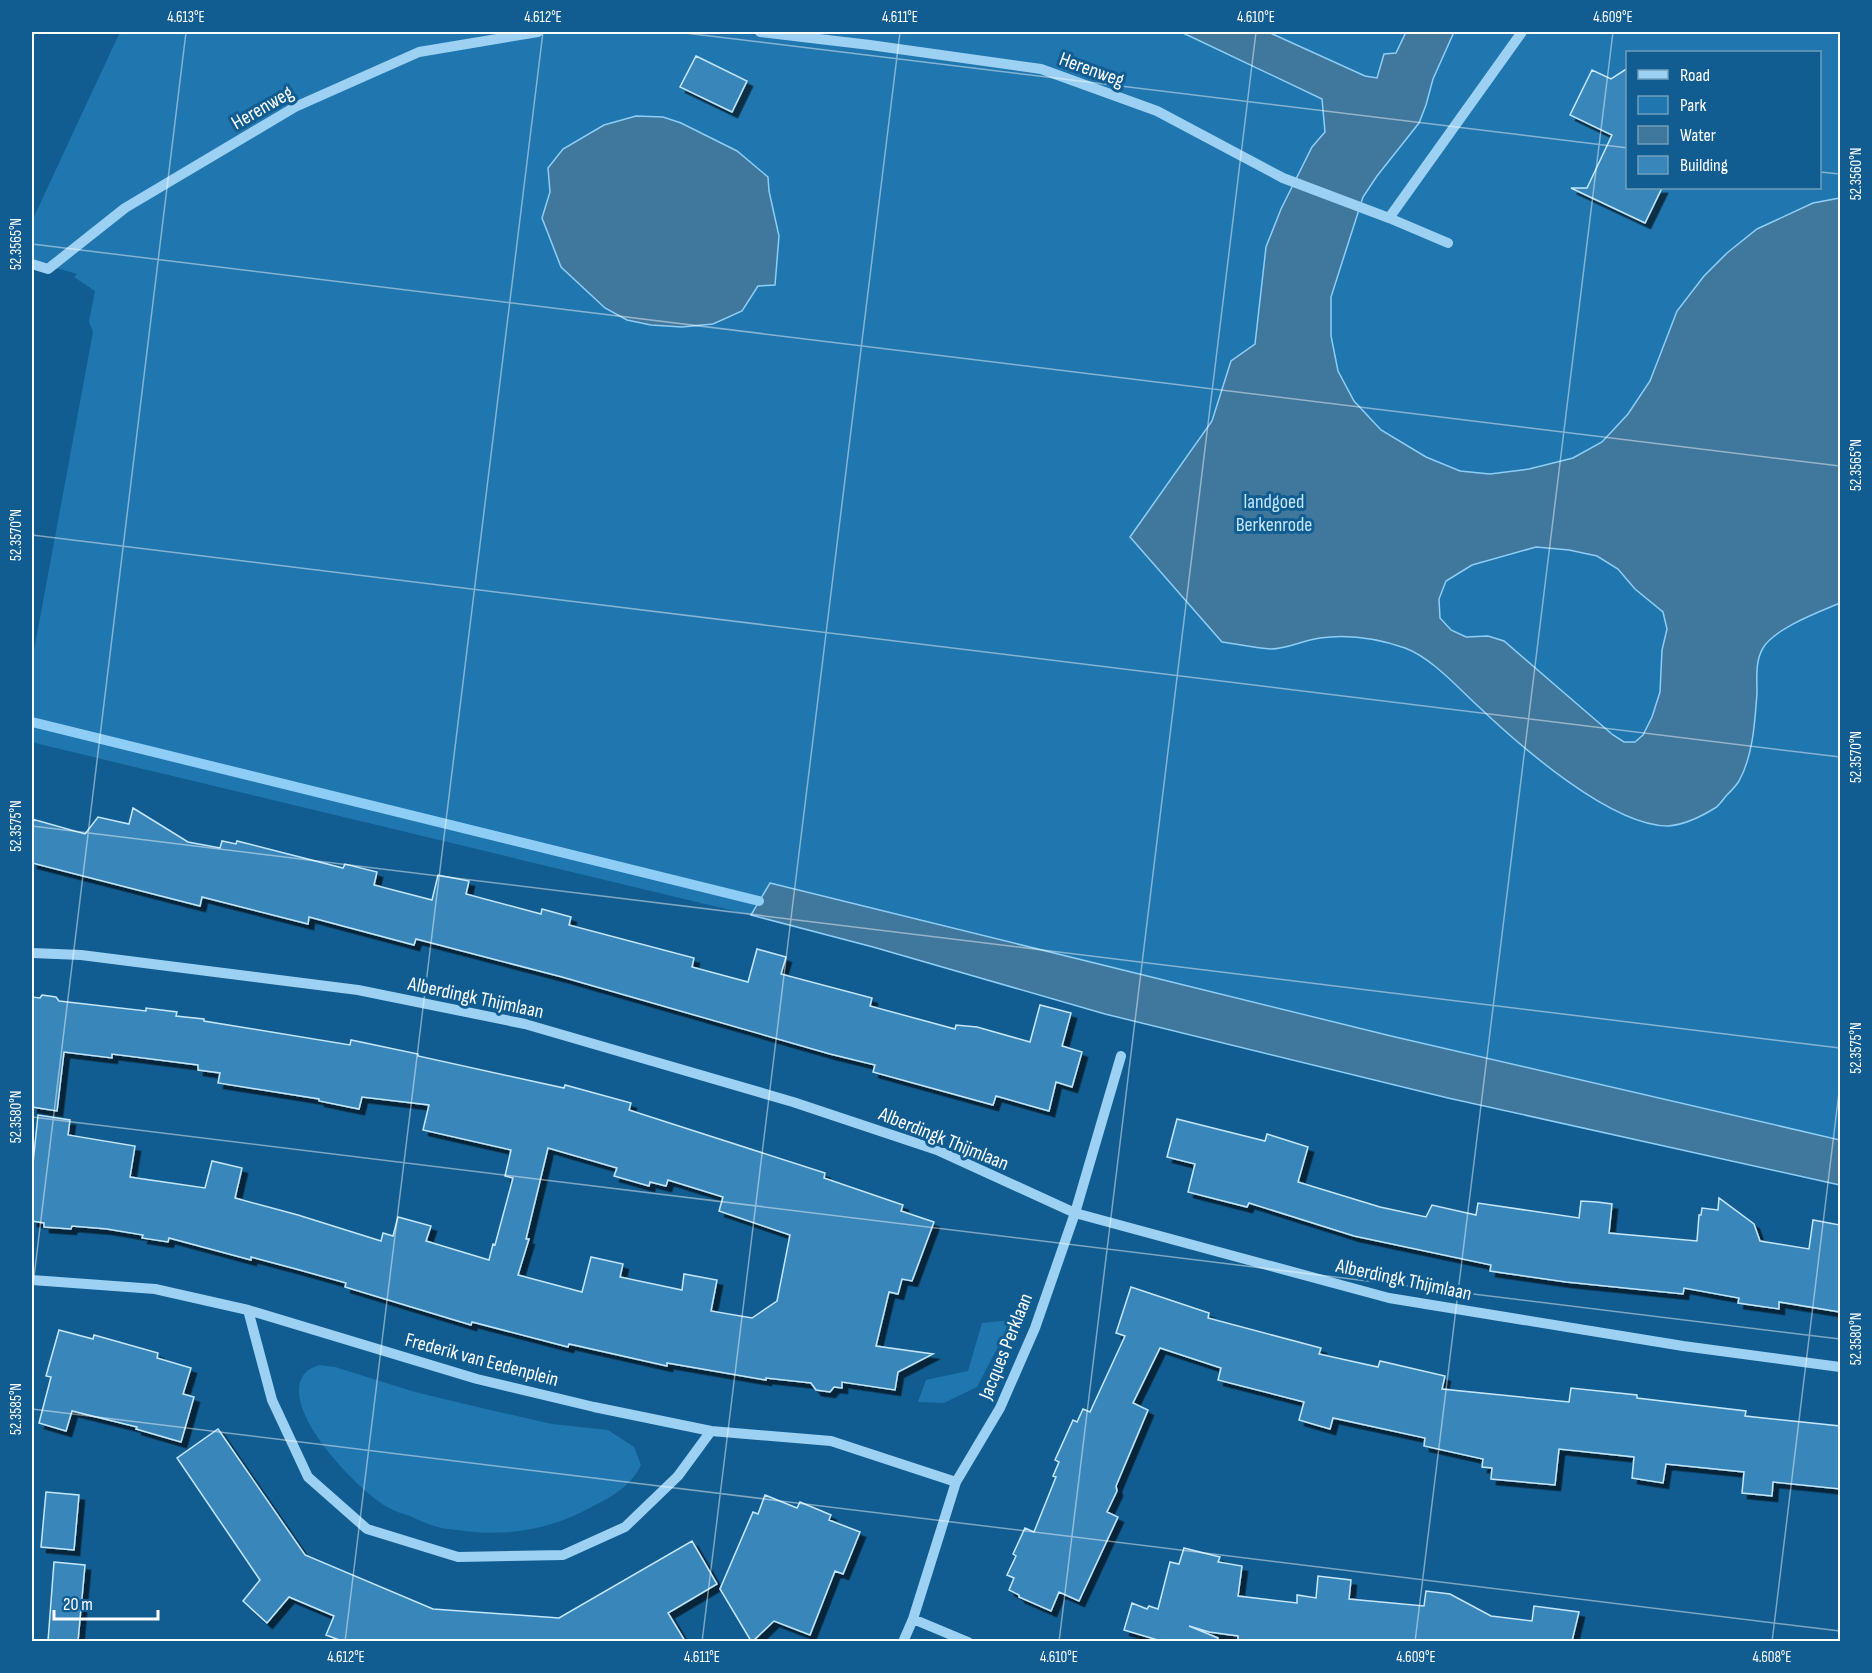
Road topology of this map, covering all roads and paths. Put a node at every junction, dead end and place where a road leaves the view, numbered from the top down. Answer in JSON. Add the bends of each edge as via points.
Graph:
{"nodes":[{"id":1,"x":538,"y":32,"type":"edge"},
{"id":2,"x":760,"y":32,"type":"edge"},
{"id":3,"x":1522,"y":32,"type":"edge"},
{"id":4,"x":1389,"y":218,"type":"junction"},
{"id":5,"x":1448,"y":243,"type":"dead end"},
{"id":6,"x":32,"y":264,"type":"edge"},
{"id":7,"x":32,"y":953,"type":"edge"},
{"id":8,"x":1121,"y":1056,"type":"dead end"},
{"id":9,"x":1075,"y":1213,"type":"junction"},
{"id":10,"x":32,"y":1280,"type":"edge"},
{"id":11,"x":248,"y":1310,"type":"junction"},
{"id":12,"x":1840,"y":1366,"type":"edge"},
{"id":13,"x":711,"y":1431,"type":"junction"},
{"id":14,"x":956,"y":1482,"type":"junction"},
{"id":15,"x":913,"y":1619,"type":"junction"},
{"id":16,"x":903,"y":1641,"type":"edge"},
{"id":17,"x":968,"y":1641,"type":"edge"}],
"edges":[{"from":1,"to":6,"type":"street","name":"Herenweg","via":[[419,52],[295,107],[126,208],[48,269]]},
{"from":2,"to":4,"type":"street","name":"Herenweg","via":[[1041,69],[1157,111],[1283,178]]},
{"from":3,"to":4,"type":"street"},
{"from":4,"to":5,"type":"street","name":"Herenweg"},
{"from":7,"to":9,"type":"street","name":"Alberdingk Thijmlaan","via":[[81,955],[358,990],[525,1024],[793,1102],[937,1150]]},
{"from":8,"to":9,"type":"street","name":"Jacques Perklaan"},
{"from":9,"to":12,"type":"street","name":"Alberdingk Thijmlaan","via":[[1389,1298],[1683,1346]]},
{"from":9,"to":14,"type":"street","name":"Jacques Perklaan","via":[[1035,1328],[1000,1408]]},
{"from":10,"to":11,"type":"street","name":"Frederik van Eedenplein","via":[[155,1289]]},
{"from":11,"to":13,"type":"street","name":"Frederik van Eedenplein","via":[[477,1379]]},
{"from":11,"to":13,"type":"street","via":[[272,1400],[309,1478],[367,1529],[458,1557],[563,1555],[625,1527],[678,1476]]},
{"from":13,"to":14,"type":"street","name":"Frederik van Eedenplein","via":[[831,1442]]},
{"from":14,"to":15,"type":"street","name":"Jacques Perklaan"},
{"from":15,"to":16,"type":"street","name":"Jacques Perklaan"},
{"from":15,"to":17,"type":"street"}]}
